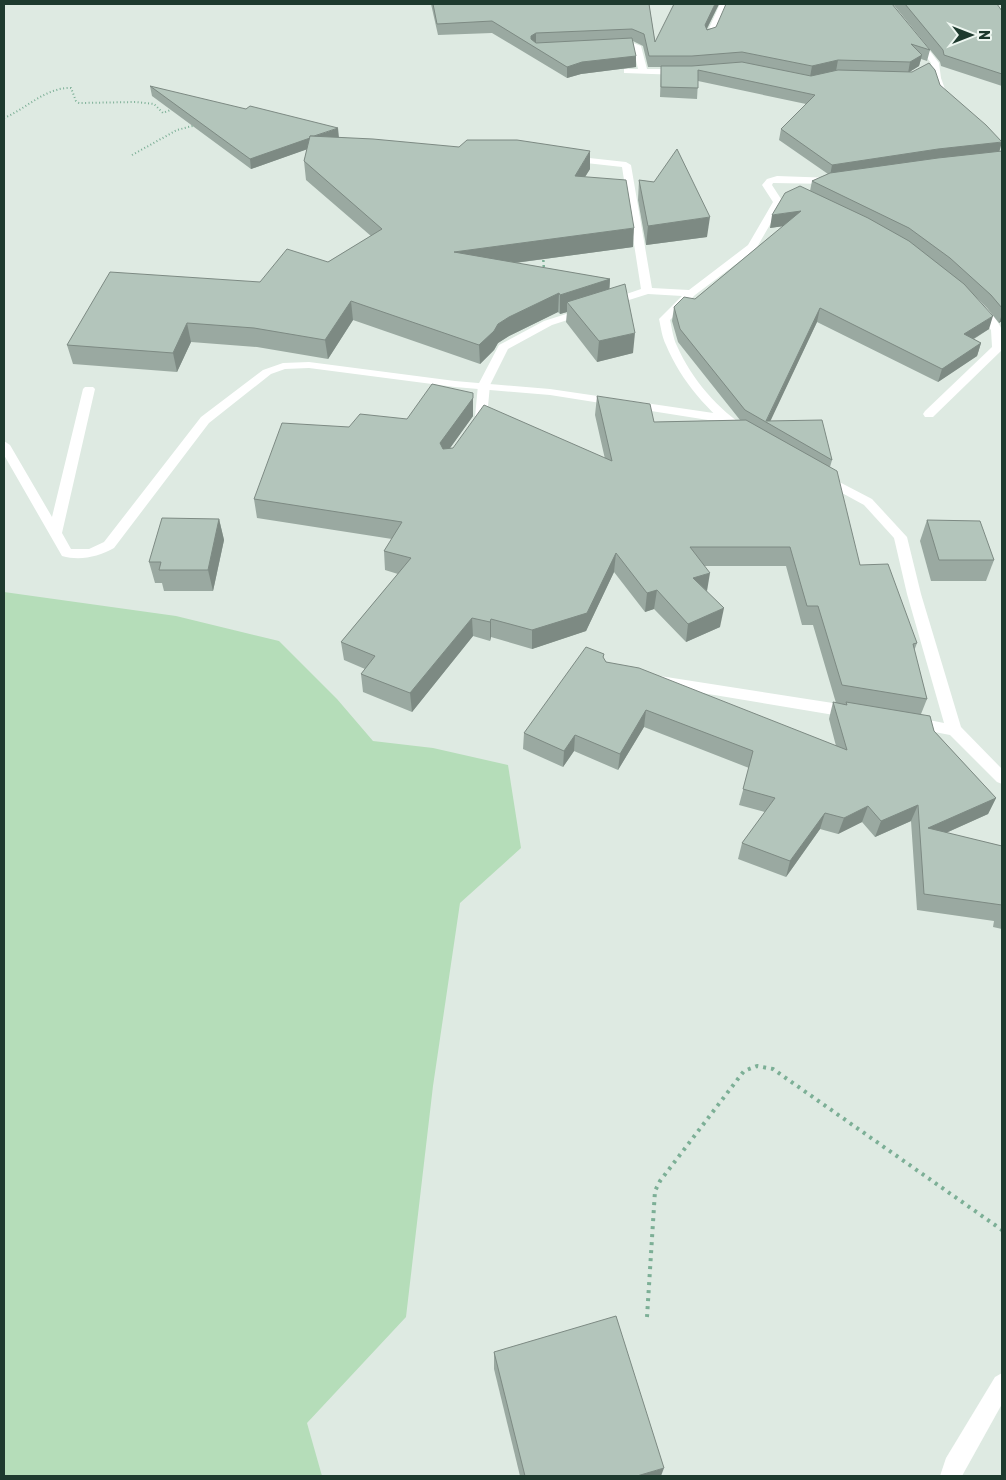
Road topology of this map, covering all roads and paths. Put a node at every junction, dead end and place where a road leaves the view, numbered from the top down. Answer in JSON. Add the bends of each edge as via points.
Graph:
{"nodes":[{"id":1,"x":724,"y":4,"type":"edge"},
{"id":2,"x":913,"y":35,"type":"edge"},
{"id":3,"x":709,"y":37,"type":"edge"},
{"id":4,"x":602,"y":45,"type":"edge"},
{"id":5,"x":627,"y":71,"type":"edge"},
{"id":6,"x":643,"y":71,"type":"junction"},
{"id":7,"x":691,"y":72,"type":"edge"},
{"id":8,"x":948,"y":98,"type":"edge"},
{"id":9,"x":178,"y":106,"type":"edge"},
{"id":10,"x":4,"y":118,"type":"edge"},
{"id":11,"x":203,"y":120,"type":"edge"},
{"id":12,"x":132,"y":155,"type":"dead end"},
{"id":13,"x":569,"y":159,"type":"edge"},
{"id":14,"x":842,"y":180,"type":"edge"},
{"id":15,"x":770,"y":181,"type":"junction"},
{"id":16,"x":788,"y":189,"type":"edge"},
{"id":17,"x":541,"y":248,"type":"edge"},
{"id":18,"x":541,"y":271,"type":"edge"},
{"id":19,"x":647,"y":291,"type":"junction"},
{"id":20,"x":691,"y":293,"type":"junction"},
{"id":21,"x":968,"y":299,"type":"edge"},
{"id":22,"x":484,"y":385,"type":"junction"},
{"id":23,"x":89,"y":389,"type":"dead end"},
{"id":24,"x":929,"y":414,"type":"dead end"},
{"id":25,"x":727,"y":419,"type":"junction"},
{"id":26,"x":470,"y":433,"type":"edge"},
{"id":27,"x":751,"y":436,"type":"edge"},
{"id":28,"x":4,"y":445,"type":"edge"},
{"id":29,"x":817,"y":475,"type":"edge"},
{"id":30,"x":56,"y":533,"type":"junction"},
{"id":31,"x":645,"y":678,"type":"edge"},
{"id":32,"x":868,"y":715,"type":"edge"},
{"id":33,"x":897,"y":720,"type":"edge"},
{"id":34,"x":954,"y":730,"type":"junction"},
{"id":35,"x":1002,"y":778,"type":"edge"},
{"id":36,"x":1002,"y":1230,"type":"edge"},
{"id":37,"x":647,"y":1317,"type":"dead end"},
{"id":38,"x":1002,"y":1384,"type":"edge"},
{"id":39,"x":951,"y":1476,"type":"edge"}],
"edges":[{"from":1,"to":3,"type":"street"},
{"from":2,"to":8,"type":"street"},
{"from":4,"to":6,"type":"street","via":[[637,46]]},
{"from":5,"to":6,"type":"street"},
{"from":6,"to":7,"type":"street"},
{"from":9,"to":10,"type":"path","via":[[163,112],[154,104],[79,102],[69,87],[57,88]]},
{"from":11,"to":12,"type":"path","via":[[191,128],[177,130]]},
{"from":13,"to":19,"type":"street","via":[[626,165]]},
{"from":14,"to":15,"type":"street"},
{"from":15,"to":16,"type":"street"},
{"from":15,"to":20,"type":"street","via":[[767,185],[778,202],[752,247]]},
{"from":17,"to":18,"type":"path","via":[[545,270]]},
{"from":19,"to":20,"type":"street"},
{"from":19,"to":22,"type":"street","via":[[548,323],[512,341],[503,347]]},
{"from":20,"to":25,"type":"street","via":[[664,319],[672,349],[696,386]]},
{"from":21,"to":24,"type":"street","via":[[997,329],[1000,338],[998,348]]},
{"from":22,"to":25,"type":"street"},
{"from":22,"to":26,"type":"street","via":[[482,417]]},
{"from":22,"to":30,"type":"street","via":[[309,365],[284,366],[267,372],[205,420],[109,546],[97,553],[67,553]]},
{"from":23,"to":30,"type":"street"},
{"from":25,"to":27,"type":"street"},
{"from":28,"to":30,"type":"street"},
{"from":29,"to":34,"type":"street","via":[[868,502],[900,536]]},
{"from":31,"to":32,"type":"street"},
{"from":33,"to":34,"type":"street"},
{"from":34,"to":35,"type":"street"},
{"from":36,"to":37,"type":"path","via":[[773,1069],[757,1066],[744,1071],[657,1186]]},
{"from":38,"to":39,"type":"street"}]}
